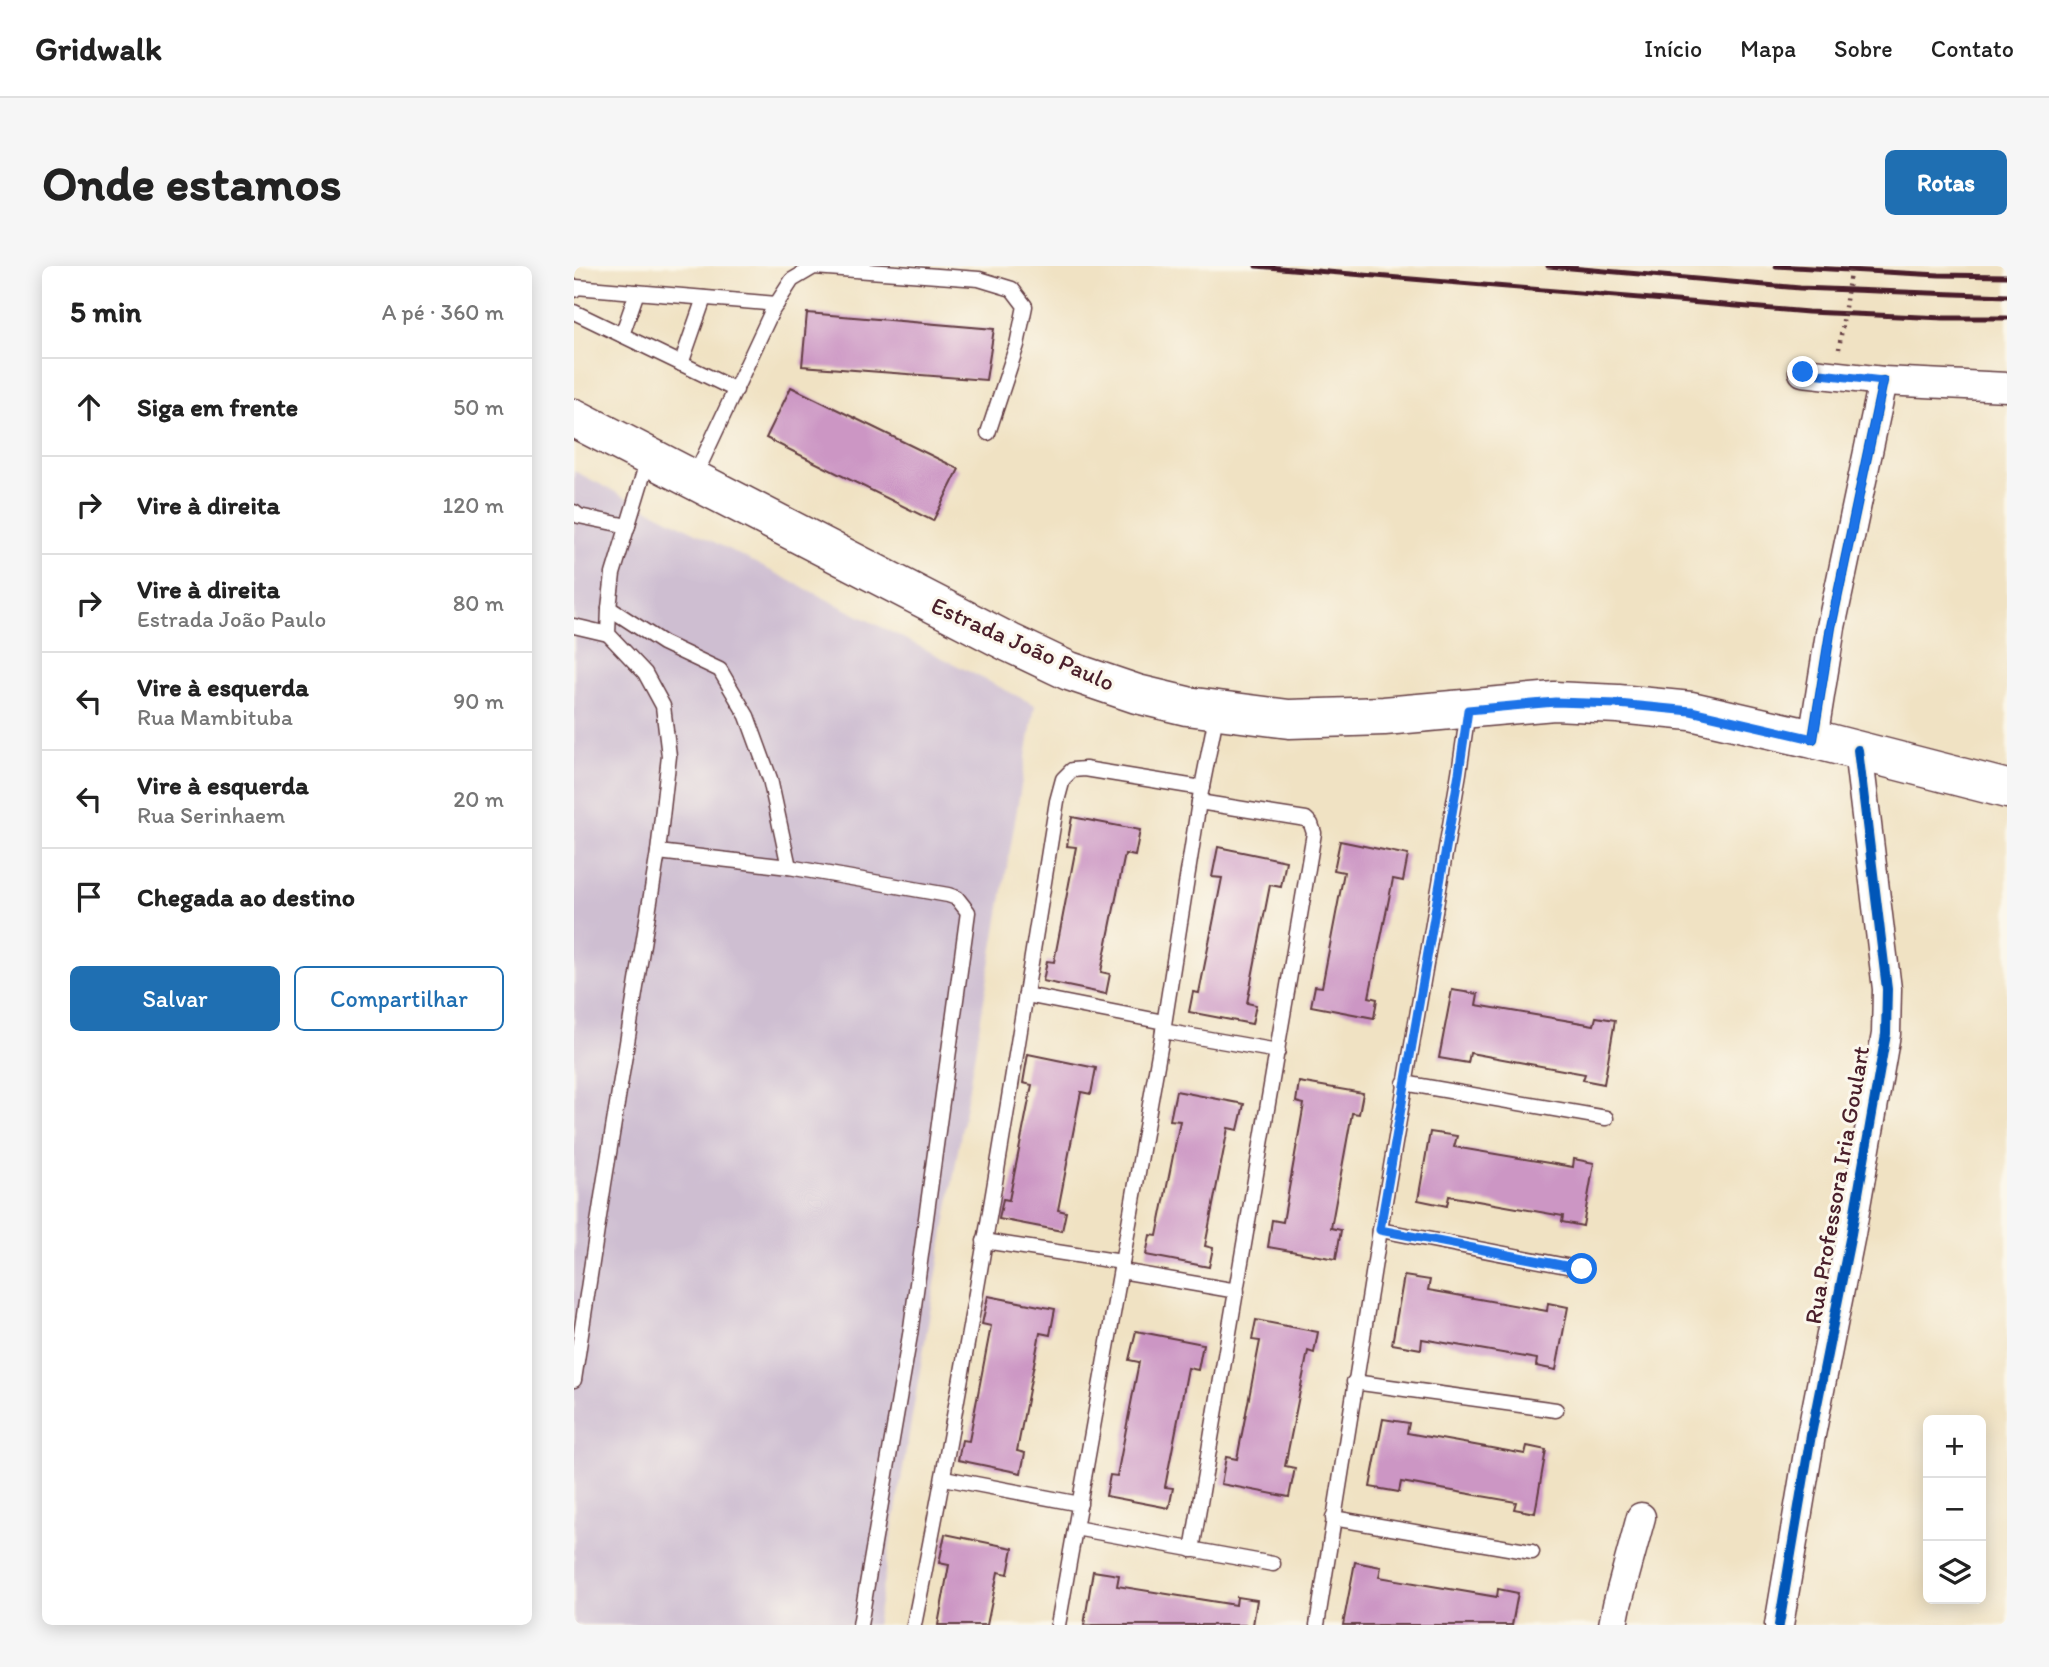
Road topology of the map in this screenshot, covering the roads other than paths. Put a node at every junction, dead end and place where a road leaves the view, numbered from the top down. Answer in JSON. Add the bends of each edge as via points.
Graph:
{"nodes":[{"id":1,"x":574,"y":290,"type":"edge"},
{"id":2,"x":637,"y":292,"type":"junction"},
{"id":3,"x":704,"y":298,"type":"junction"},
{"id":4,"x":777,"y":304,"type":"junction"},
{"id":5,"x":574,"y":312,"type":"edge"},
{"id":6,"x":622,"y":335,"type":"junction"},
{"id":7,"x":681,"y":364,"type":"junction"},
{"id":8,"x":1803,"y":372,"type":"dead end"},
{"id":9,"x":1883,"y":381,"type":"junction"},
{"id":10,"x":2007,"y":387,"type":"edge"},
{"id":11,"x":736,"y":390,"type":"junction"},
{"id":12,"x":574,"y":418,"type":"edge"},
{"id":13,"x":988,"y":433,"type":"dead end"},
{"id":14,"x":649,"y":458,"type":"junction"},
{"id":15,"x":693,"y":481,"type":"junction"},
{"id":16,"x":576,"y":516,"type":"edge"},
{"id":17,"x":628,"y":526,"type":"junction"},
{"id":18,"x":608,"y":608,"type":"junction"},
{"id":19,"x":574,"y":626,"type":"edge"},
{"id":20,"x":608,"y":634,"type":"junction"},
{"id":21,"x":1218,"y":710,"type":"junction"},
{"id":22,"x":1468,"y":710,"type":"junction"},
{"id":23,"x":1813,"y":739,"type":"junction"},
{"id":24,"x":1858,"y":750,"type":"junction"},
{"id":25,"x":2007,"y":789,"type":"edge"},
{"id":26,"x":1200,"y":795,"type":"junction"},
{"id":27,"x":658,"y":852,"type":"junction"},
{"id":28,"x":789,"y":867,"type":"junction"},
{"id":29,"x":1026,"y":995,"type":"junction"},
{"id":30,"x":1164,"y":1026,"type":"junction"},
{"id":31,"x":1278,"y":1051,"type":"junction"},
{"id":32,"x":1405,"y":1083,"type":"junction"},
{"id":33,"x":1606,"y":1118,"type":"dead end"},
{"id":34,"x":1380,"y":1230,"type":"junction"},
{"id":35,"x":984,"y":1241,"type":"junction"},
{"id":36,"x":1122,"y":1267,"type":"junction"},
{"id":37,"x":1582,"y":1269,"type":"dead end"},
{"id":38,"x":1237,"y":1291,"type":"junction"},
{"id":39,"x":574,"y":1380,"type":"edge"},
{"id":40,"x":1354,"y":1382,"type":"junction"},
{"id":41,"x":1556,"y":1410,"type":"dead end"},
{"id":42,"x":944,"y":1478,"type":"junction"},
{"id":43,"x":1080,"y":1504,"type":"junction"},
{"id":44,"x":1641,"y":1517,"type":"dead end"},
{"id":45,"x":1334,"y":1518,"type":"junction"},
{"id":46,"x":1075,"y":1528,"type":"junction"},
{"id":47,"x":1192,"y":1550,"type":"junction"},
{"id":48,"x":1532,"y":1552,"type":"dead end"},
{"id":49,"x":1273,"y":1564,"type":"dead end"},
{"id":50,"x":860,"y":1625,"type":"edge"},
{"id":51,"x":914,"y":1625,"type":"edge"},
{"id":52,"x":1058,"y":1625,"type":"edge"},
{"id":53,"x":1317,"y":1625,"type":"edge"},
{"id":54,"x":1614,"y":1625,"type":"edge"},
{"id":55,"x":1779,"y":1625,"type":"edge"}],
"edges":[{"from":1,"to":2,"type":"lane"},
{"from":2,"to":3,"type":"lane"},
{"from":2,"to":6,"type":"lane"},
{"from":3,"to":4,"type":"lane"},
{"from":3,"to":7,"type":"lane"},
{"from":4,"to":11,"type":"lane"},
{"from":4,"to":13,"type":"lane","via":[[792,280],[814,267],[979,279],[1012,289],[1025,306]]},
{"from":5,"to":6,"type":"lane"},
{"from":6,"to":7,"type":"lane"},
{"from":7,"to":11,"type":"lane"},
{"from":8,"to":9,"type":"street"},
{"from":9,"to":10,"type":"street"},
{"from":9,"to":23,"type":"street","via":[[1831,627]]},
{"from":11,"to":15,"type":"lane"},
{"from":12,"to":14,"type":"main road","name":"Estrada João Paulo"},
{"from":14,"to":15,"type":"main road","name":"Estrada João Paulo"},
{"from":14,"to":17,"type":"lane"},
{"from":15,"to":21,"type":"main road","name":"Estrada João Paulo","via":[[1069,671],[1136,694]]},
{"from":16,"to":17,"type":"lane"},
{"from":17,"to":18,"type":"lane"},
{"from":18,"to":20,"type":"lane"},
{"from":18,"to":28,"type":"lane","via":[[663,643],[720,670],[747,716],[770,779]]},
{"from":19,"to":20,"type":"lane"},
{"from":20,"to":27,"type":"lane","via":[[645,673],[663,706],[669,756]]},
{"from":21,"to":22,"type":"main road","name":"Estrada João Paulo","via":[[1289,719]]},
{"from":21,"to":26,"type":"lane"},
{"from":22,"to":23,"type":"main road","name":"Estrada João Paulo","via":[[1555,702],[1618,704],[1691,711]]},
{"from":22,"to":32,"type":"lane"},
{"from":23,"to":24,"type":"main road","name":"Estrada João Paulo"},
{"from":24,"to":25,"type":"main road","name":"Estrada João Paulo"},
{"from":24,"to":55,"type":"street","name":"Rua Professora Iria Goulart","via":[[1885,978],[1886,1034]]},
{"from":26,"to":29,"type":"lane","via":[[1085,769],[1072,770],[1063,779]]},
{"from":26,"to":30,"type":"lane"},
{"from":26,"to":31,"type":"lane","via":[[1306,819],[1314,832]]},
{"from":27,"to":28,"type":"lane"},
{"from":27,"to":39,"type":"lane"},
{"from":28,"to":50,"type":"lane","via":[[948,895],[957,898],[968,912],[910,1335]]},
{"from":29,"to":30,"type":"lane"},
{"from":29,"to":35,"type":"lane"},
{"from":30,"to":31,"type":"lane"},
{"from":30,"to":36,"type":"lane"},
{"from":31,"to":38,"type":"lane"},
{"from":32,"to":33,"type":"lane"},
{"from":32,"to":34,"type":"lane"},
{"from":34,"to":37,"type":"lane"},
{"from":34,"to":40,"type":"lane"},
{"from":35,"to":36,"type":"lane"},
{"from":35,"to":42,"type":"lane"},
{"from":36,"to":38,"type":"lane"},
{"from":36,"to":43,"type":"lane"},
{"from":38,"to":47,"type":"lane"},
{"from":40,"to":41,"type":"lane"},
{"from":40,"to":45,"type":"lane"},
{"from":42,"to":43,"type":"lane"},
{"from":42,"to":51,"type":"lane"},
{"from":43,"to":46,"type":"lane"},
{"from":44,"to":54,"type":"street"},
{"from":45,"to":48,"type":"lane"},
{"from":45,"to":53,"type":"lane"},
{"from":46,"to":47,"type":"lane"},
{"from":46,"to":52,"type":"lane"},
{"from":47,"to":49,"type":"lane"}]}
